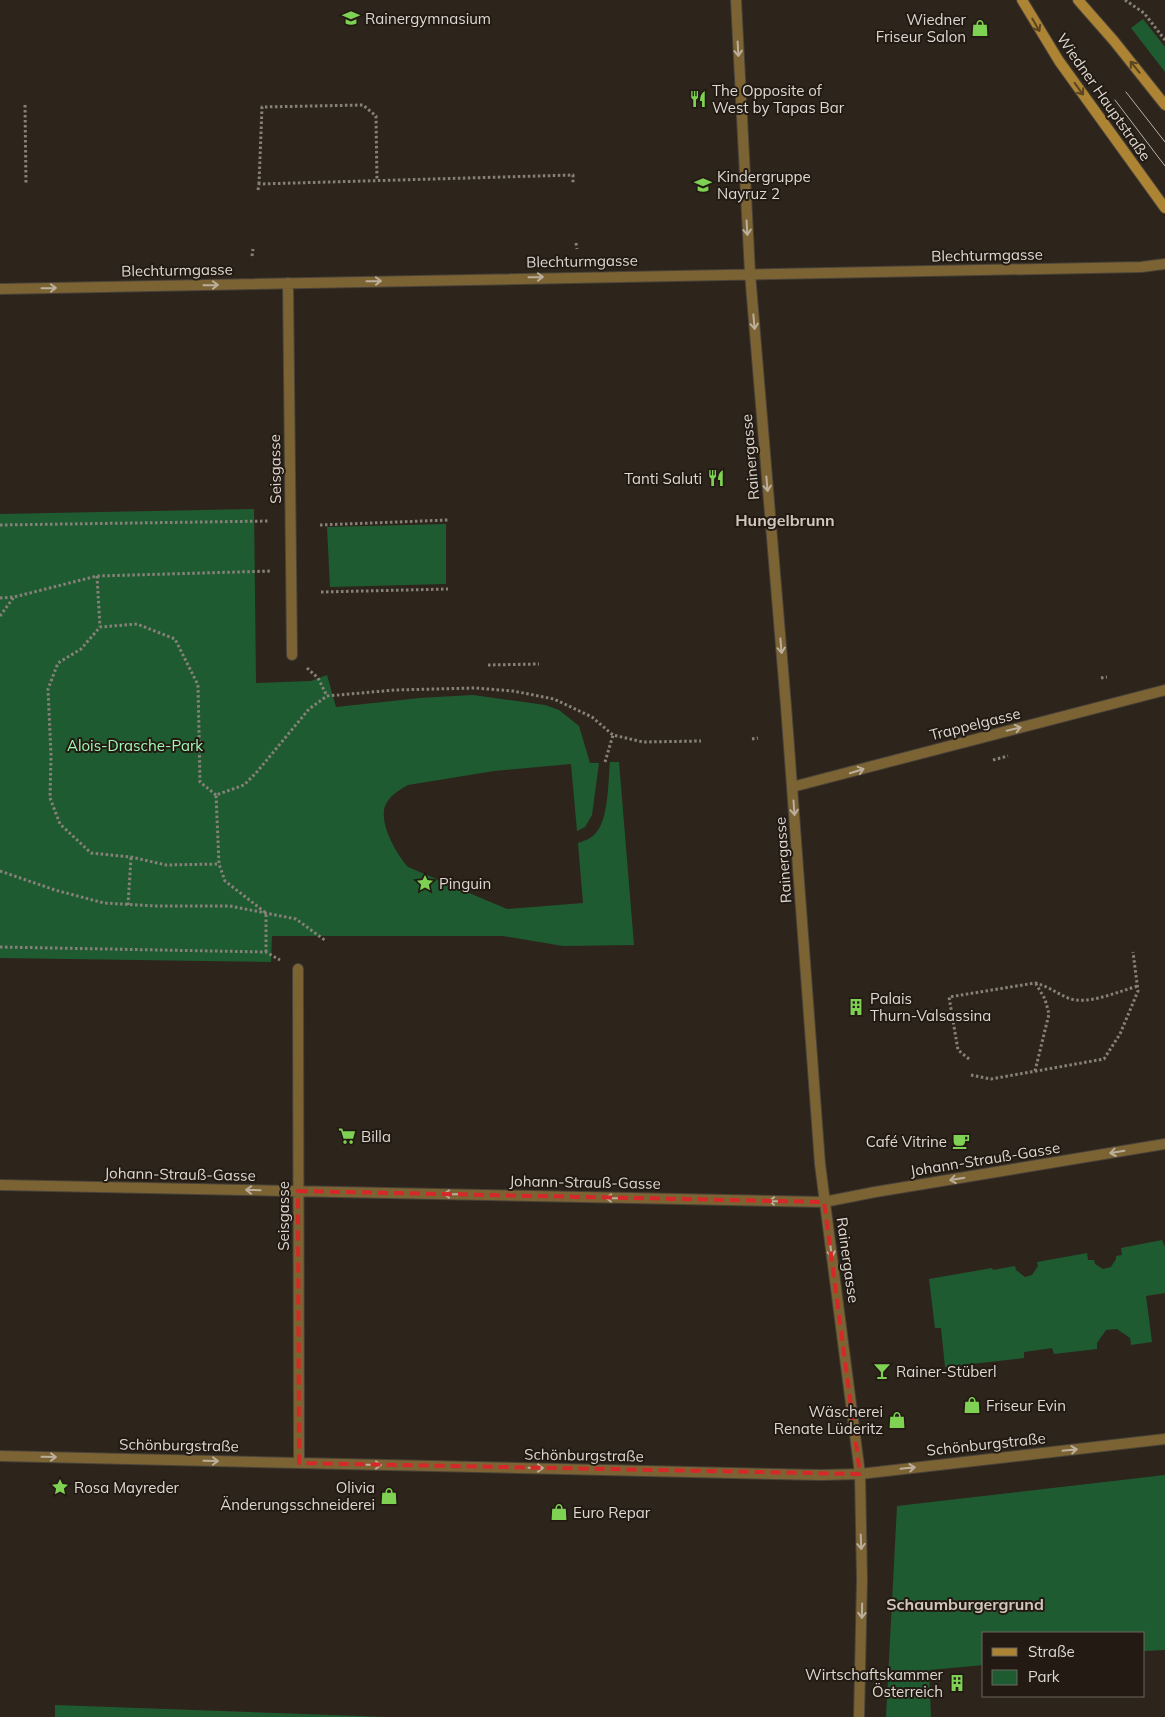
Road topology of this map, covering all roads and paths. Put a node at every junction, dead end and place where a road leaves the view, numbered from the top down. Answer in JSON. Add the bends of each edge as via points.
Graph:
{"nodes":[{"id":1,"x":736,"y":0,"type":"edge"},
{"id":2,"x":1022,"y":0,"type":"edge"},
{"id":3,"x":1078,"y":0,"type":"edge"},
{"id":4,"x":1125,"y":0,"type":"edge"},
{"id":5,"x":1165,"y":40,"type":"edge"},
{"id":6,"x":1165,"y":105,"type":"edge"},
{"id":7,"x":25,"y":106,"type":"dead end"},
{"id":8,"x":377,"y":181,"type":"junction"},
{"id":9,"x":573,"y":183,"type":"dead end"},
{"id":10,"x":259,"y":184,"type":"junction"},
{"id":11,"x":26,"y":185,"type":"dead end"},
{"id":12,"x":258,"y":190,"type":"dead end"},
{"id":13,"x":1165,"y":208,"type":"edge"},
{"id":14,"x":576,"y":243,"type":"dead end"},
{"id":15,"x":253,"y":249,"type":"dead end"},
{"id":16,"x":577,"y":249,"type":"dead end"},
{"id":17,"x":252,"y":256,"type":"dead end"},
{"id":18,"x":1165,"y":264,"type":"edge"},
{"id":19,"x":750,"y":273,"type":"junction"},
{"id":20,"x":288,"y":283,"type":"junction"},
{"id":21,"x":0,"y":290,"type":"edge"},
{"id":22,"x":291,"y":520,"type":"junction"},
{"id":23,"x":448,"y":520,"type":"dead end"},
{"id":24,"x":0,"y":525,"type":"edge"},
{"id":25,"x":320,"y":525,"type":"dead end"},
{"id":26,"x":292,"y":571,"type":"junction"},
{"id":27,"x":98,"y":576,"type":"junction"},
{"id":28,"x":448,"y":589,"type":"dead end"},
{"id":29,"x":321,"y":592,"type":"dead end"},
{"id":30,"x":14,"y":597,"type":"junction"},
{"id":31,"x":0,"y":598,"type":"edge"},
{"id":32,"x":0,"y":616,"type":"edge"},
{"id":33,"x":100,"y":627,"type":"junction"},
{"id":34,"x":292,"y":655,"type":"dead end"},
{"id":35,"x":539,"y":664,"type":"dead end"},
{"id":36,"x":488,"y":665,"type":"dead end"},
{"id":37,"x":1107,"y":677,"type":"dead end"},
{"id":38,"x":318,"y":678,"type":"dead end"},
{"id":39,"x":1101,"y":678,"type":"dead end"},
{"id":40,"x":1165,"y":690,"type":"edge"},
{"id":41,"x":327,"y":696,"type":"junction"},
{"id":42,"x":613,"y":735,"type":"junction"},
{"id":43,"x":758,"y":738,"type":"dead end"},
{"id":44,"x":752,"y":739,"type":"dead end"},
{"id":45,"x":700,"y":741,"type":"dead end"},
{"id":46,"x":1008,"y":756,"type":"dead end"},
{"id":47,"x":993,"y":760,"type":"dead end"},
{"id":48,"x":604,"y":762,"type":"dead end"},
{"id":49,"x":792,"y":787,"type":"junction"},
{"id":50,"x":216,"y":795,"type":"junction"},
{"id":51,"x":131,"y":857,"type":"junction"},
{"id":52,"x":219,"y":864,"type":"junction"},
{"id":53,"x":0,"y":870,"type":"edge"},
{"id":54,"x":128,"y":905,"type":"junction"},
{"id":55,"x":266,"y":913,"type":"junction"},
{"id":56,"x":326,"y":941,"type":"dead end"},
{"id":57,"x":0,"y":947,"type":"edge"},
{"id":58,"x":266,"y":952,"type":"junction"},
{"id":59,"x":1133,"y":952,"type":"dead end"},
{"id":60,"x":298,"y":969,"type":"joint"},
{"id":61,"x":1035,"y":983,"type":"junction"},
{"id":62,"x":1138,"y":986,"type":"junction"},
{"id":63,"x":969,"y":1059,"type":"dead end"},
{"id":64,"x":1035,"y":1071,"type":"junction"},
{"id":65,"x":971,"y":1075,"type":"dead end"},
{"id":66,"x":1165,"y":1144,"type":"edge"},
{"id":67,"x":0,"y":1185,"type":"edge"},
{"id":68,"x":298,"y":1191,"type":"junction"},
{"id":69,"x":824,"y":1202,"type":"junction"},
{"id":70,"x":1165,"y":1439,"type":"edge"},
{"id":71,"x":0,"y":1456,"type":"edge"},
{"id":72,"x":299,"y":1463,"type":"junction"},
{"id":73,"x":860,"y":1474,"type":"junction"},
{"id":74,"x":859,"y":1717,"type":"edge"}],
"edges":[{"from":1,"to":19,"type":"street","name":"Rainergasse","one_way":true},
{"from":2,"to":13,"type":"main road","name":"Wiedner Hauptstraße","one_way":true,"via":[[1054,55]]},
{"from":6,"to":3,"type":"main road","one_way":true},
{"from":4,"to":5,"type":"path","via":[[1144,13]]},
{"from":7,"to":11,"type":"path"},
{"from":8,"to":9,"type":"path","via":[[573,175]]},
{"from":8,"to":10,"type":"path"},
{"from":8,"to":10,"type":"path","via":[[376,116],[363,105],[262,108]]},
{"from":10,"to":12,"type":"path"},
{"from":14,"to":16,"type":"path"},
{"from":15,"to":17,"type":"path"},
{"from":18,"to":19,"type":"street","name":"Blechturmgasse","via":[[1142,267]]},
{"from":20,"to":19,"type":"street","name":"Blechturmgasse","one_way":true},
{"from":19,"to":49,"type":"street","name":"Rainergasse","one_way":true},
{"from":21,"to":20,"type":"street","name":"Blechturmgasse","one_way":true},
{"from":20,"to":22,"type":"street","name":"Seisgasse"},
{"from":22,"to":24,"type":"path"},
{"from":22,"to":26,"type":"street","name":"Seisgasse"},
{"from":23,"to":25,"type":"path"},
{"from":26,"to":27,"type":"path"},
{"from":26,"to":34,"type":"street","name":"Seisgasse"},
{"from":27,"to":30,"type":"path"},
{"from":27,"to":33,"type":"path"},
{"from":28,"to":29,"type":"path"},
{"from":30,"to":31,"type":"path"},
{"from":30,"to":32,"type":"path"},
{"from":33,"to":50,"type":"path","via":[[137,624],[175,639],[198,685],[200,782]]},
{"from":33,"to":51,"type":"path","via":[[81,649],[58,663],[48,689],[50,798],[60,824],[91,853]]},
{"from":35,"to":36,"type":"path"},
{"from":37,"to":39,"type":"path"},
{"from":38,"to":41,"type":"path"},
{"from":49,"to":40,"type":"street","name":"Trappelgasse","one_way":true},
{"from":41,"to":42,"type":"path","via":[[466,688],[513,691],[554,699],[592,717]]},
{"from":41,"to":50,"type":"path","via":[[309,710],[244,785]]},
{"from":42,"to":45,"type":"path","via":[[643,742]]},
{"from":42,"to":48,"type":"path"},
{"from":43,"to":44,"type":"path"},
{"from":46,"to":47,"type":"path"},
{"from":49,"to":69,"type":"street","name":"Rainergasse","one_way":true},
{"from":50,"to":52,"type":"path"},
{"from":51,"to":52,"type":"path","via":[[166,865]]},
{"from":51,"to":54,"type":"path"},
{"from":52,"to":55,"type":"path","via":[[225,880]]},
{"from":53,"to":54,"type":"path","via":[[55,890],[104,903]]},
{"from":54,"to":55,"type":"path","via":[[230,906]]},
{"from":55,"to":56,"type":"path","via":[[296,919]]},
{"from":55,"to":58,"type":"path"},
{"from":57,"to":58,"type":"path"},
{"from":58,"to":60,"type":"path"},
{"from":59,"to":62,"type":"path"},
{"from":60,"to":68,"type":"street","name":"Seisgasse"},
{"from":61,"to":62,"type":"path","via":[[1077,1000],[1089,1000]]},
{"from":61,"to":63,"type":"path","via":[[949,997],[958,1050]]},
{"from":61,"to":64,"type":"path","via":[[1045,999],[1049,1014]]},
{"from":62,"to":64,"type":"path","via":[[1120,1034],[1104,1059]]},
{"from":64,"to":65,"type":"path","via":[[991,1079]]},
{"from":66,"to":69,"type":"street","name":"Johann-Strauß-Gasse","one_way":true},
{"from":68,"to":67,"type":"street","name":"Johann-Strauß-Gasse","one_way":true},
{"from":69,"to":68,"type":"street","name":"Johann-Strauß-Gasse","one_way":true},
{"from":68,"to":72,"type":"street","name":"Seisgasse"},
{"from":69,"to":73,"type":"street","name":"Rainergasse","one_way":true},
{"from":73,"to":70,"type":"street","name":"Schönburgstraße","one_way":true},
{"from":71,"to":72,"type":"street","name":"Schönburgstraße","one_way":true},
{"from":72,"to":73,"type":"street","name":"Schönburgstraße","one_way":true},
{"from":73,"to":74,"type":"street","name":"Rainergasse","one_way":true}]}
